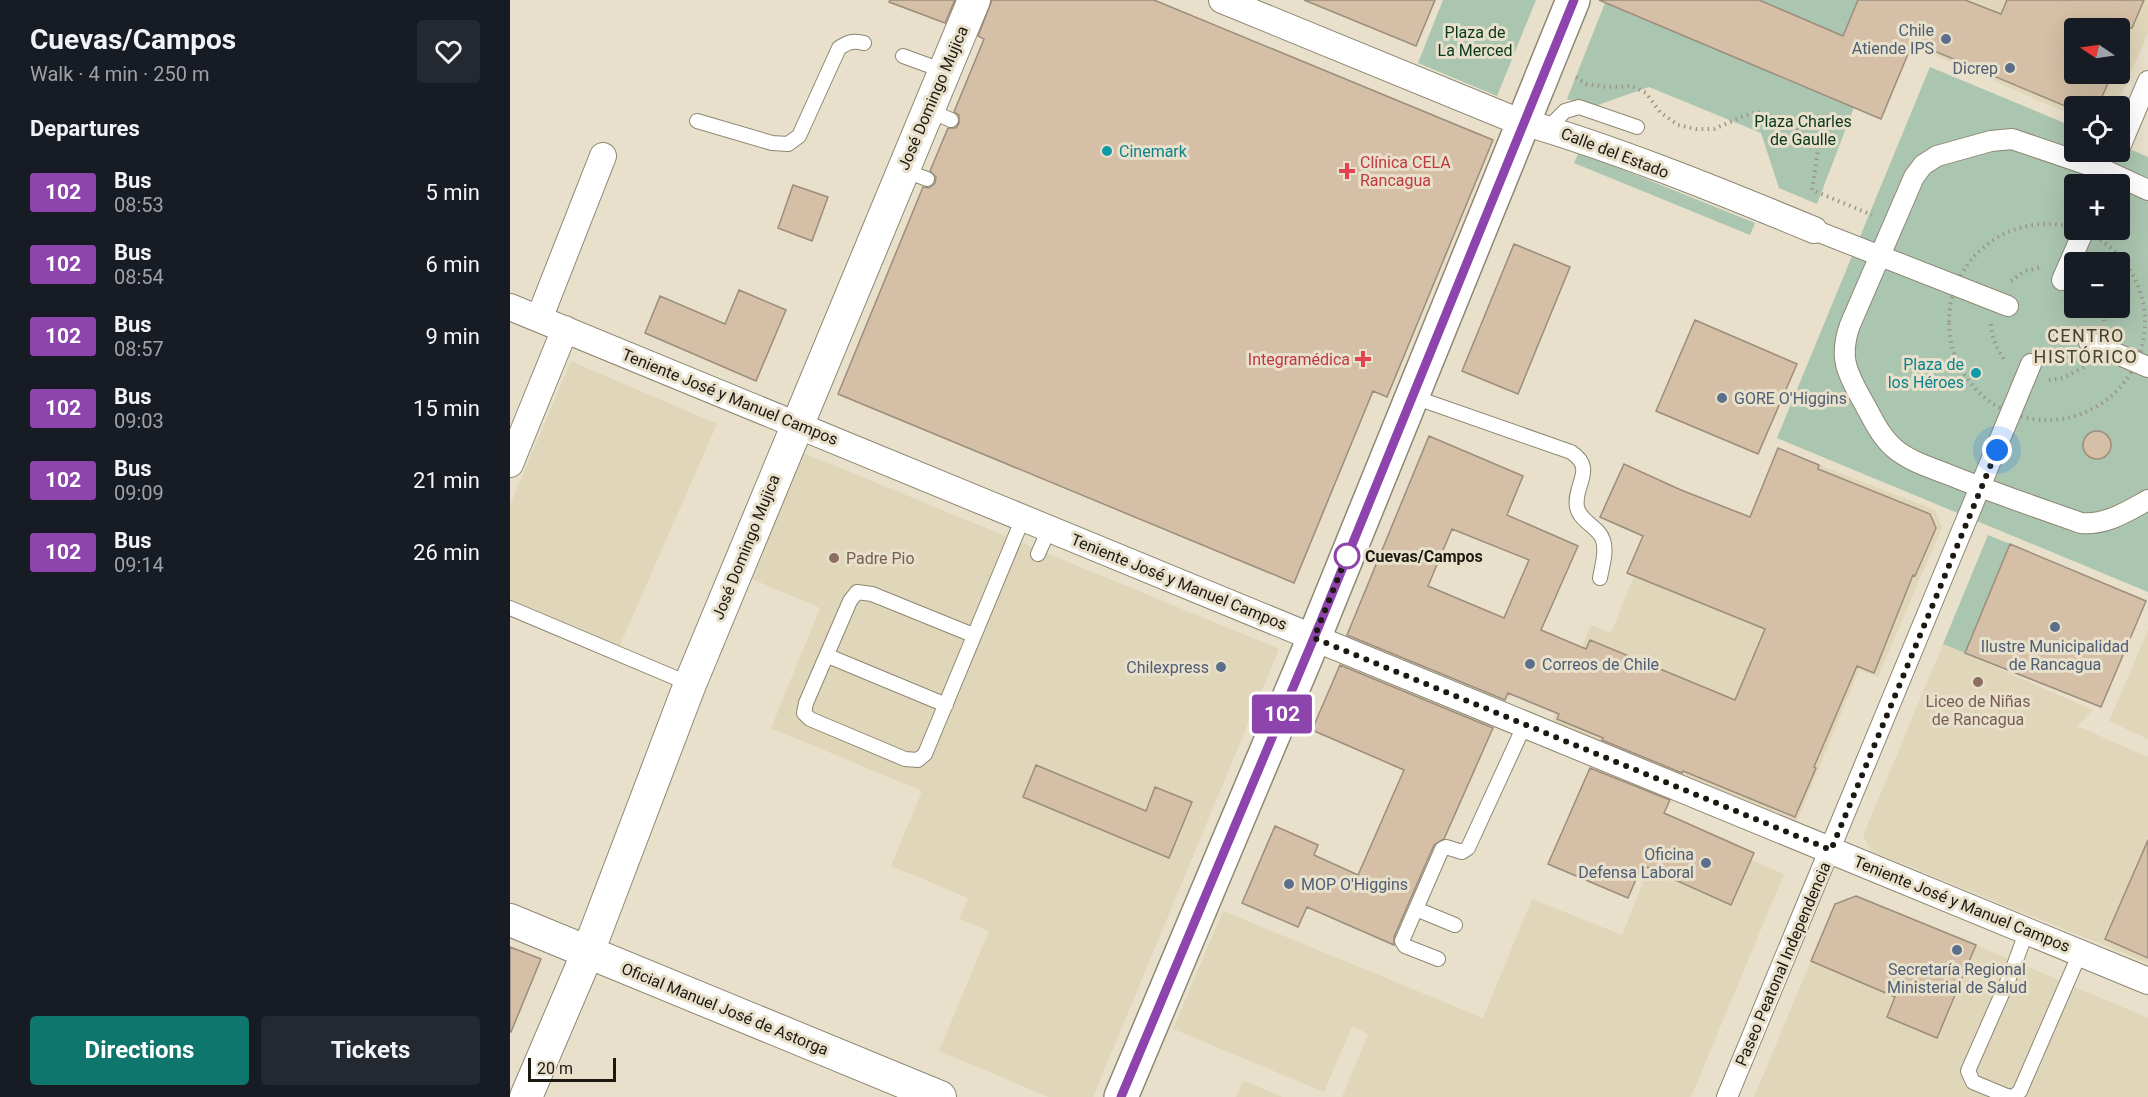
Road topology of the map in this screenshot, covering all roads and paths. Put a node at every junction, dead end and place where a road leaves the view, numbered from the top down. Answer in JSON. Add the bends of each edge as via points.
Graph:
{"nodes":[{"id":1,"x":974,"y":0,"type":"edge"},
{"id":2,"x":1222,"y":0,"type":"edge"},
{"id":3,"x":1574,"y":0,"type":"edge"},
{"id":4,"x":1558,"y":36,"type":"junction"},
{"id":5,"x":864,"y":43,"type":"dead end"},
{"id":6,"x":903,"y":56,"type":"dead end"},
{"id":7,"x":944,"y":71,"type":"junction"},
{"id":8,"x":2148,"y":81,"type":"edge"},
{"id":9,"x":697,"y":121,"type":"dead end"},
{"id":10,"x":2130,"y":123,"type":"edge"},
{"id":11,"x":1536,"y":125,"type":"junction"},
{"id":12,"x":1637,"y":127,"type":"dead end"},
{"id":13,"x":603,"y":156,"type":"dead end"},
{"id":14,"x":2097,"y":174,"type":"edge"},
{"id":15,"x":2130,"y":185,"type":"edge"},
{"id":16,"x":2148,"y":190,"type":"edge"},
{"id":17,"x":1892,"y":223,"type":"junction"},
{"id":18,"x":2064,"y":226,"type":"edge"},
{"id":19,"x":1814,"y":230,"type":"joint"},
{"id":20,"x":2099,"y":240,"type":"edge"},
{"id":21,"x":1879,"y":256,"type":"junction"},
{"id":22,"x":2064,"y":275,"type":"edge"},
{"id":23,"x":1958,"y":286,"type":"junction"},
{"id":24,"x":2002,"y":304,"type":"junction"},
{"id":25,"x":510,"y":307,"type":"edge"},
{"id":26,"x":2104,"y":318,"type":"edge"},
{"id":27,"x":539,"y":319,"type":"junction"},
{"id":28,"x":565,"y":329,"type":"junction"},
{"id":29,"x":2095,"y":344,"type":"junction"},
{"id":30,"x":2142,"y":364,"type":"edge"},
{"id":31,"x":2029,"y":370,"type":"junction"},
{"id":32,"x":1411,"y":396,"type":"junction"},
{"id":33,"x":2012,"y":412,"type":"junction"},
{"id":34,"x":797,"y":425,"type":"junction"},
{"id":35,"x":510,"y":464,"type":"edge"},
{"id":36,"x":1981,"y":488,"type":"junction"},
{"id":37,"x":2148,"y":500,"type":"edge"},
{"id":38,"x":1023,"y":518,"type":"junction"},
{"id":39,"x":1049,"y":529,"type":"junction"},
{"id":40,"x":1038,"y":554,"type":"dead end"},
{"id":41,"x":1600,"y":578,"type":"dead end"},
{"id":42,"x":510,"y":608,"type":"edge"},
{"id":43,"x":973,"y":635,"type":"junction"},
{"id":44,"x":1314,"y":638,"type":"junction"},
{"id":45,"x":828,"y":656,"type":"junction"},
{"id":46,"x":690,"y":684,"type":"junction"},
{"id":47,"x":946,"y":705,"type":"junction"},
{"id":48,"x":1526,"y":724,"type":"junction"},
{"id":49,"x":1831,"y":850,"type":"junction"},
{"id":50,"x":1416,"y":909,"type":"junction"},
{"id":51,"x":510,"y":921,"type":"edge"},
{"id":52,"x":1455,"y":925,"type":"dead end"},
{"id":53,"x":2027,"y":930,"type":"junction"},
{"id":54,"x":588,"y":952,"type":"junction"},
{"id":55,"x":2080,"y":953,"type":"junction"},
{"id":56,"x":1438,"y":959,"type":"dead end"},
{"id":57,"x":2148,"y":981,"type":"edge"},
{"id":58,"x":526,"y":1097,"type":"edge"},
{"id":59,"x":940,"y":1097,"type":"edge"},
{"id":60,"x":1121,"y":1097,"type":"edge"},
{"id":61,"x":1727,"y":1097,"type":"edge"}],
"edges":[{"from":1,"to":7,"type":"street","name":"José Domingo Mujica"},
{"from":2,"to":11,"type":"street","name":"Calle del Estado","via":[[1510,118]]},
{"from":3,"to":4,"type":"main road"},
{"from":4,"to":11,"type":"main road"},
{"from":4,"to":17,"type":"path","via":[[1572,74],[1586,84],[1632,86],[1646,93],[1660,112],[1678,125],[1714,129],[1758,112],[1774,117],[1819,143],[1812,190]]},
{"from":5,"to":9,"type":"lane","via":[[855,41],[839,48],[799,136],[788,144]]},
{"from":6,"to":7,"type":"lane"},
{"from":7,"to":34,"type":"street","name":"José Domingo Mujica","via":[[939,115],[915,175]]},
{"from":8,"to":10,"type":"street"},
{"from":11,"to":12,"type":"lane","via":[[1579,107]]},
{"from":11,"to":19,"type":"street","name":"Calle del Estado"},
{"from":11,"to":32,"type":"main road"},
{"from":13,"to":27,"type":"street"},
{"from":14,"to":17,"type":"street","via":[[2027,143],[2012,139],[1991,141],[1937,156],[1923,165]]},
{"from":15,"to":16,"type":"street"},
{"from":17,"to":21,"type":"street"},
{"from":18,"to":23,"type":"path","via":[[2027,222],[1996,235],[1983,245]]},
{"from":19,"to":21,"type":"street","name":"Calle del Estado"},
{"from":20,"to":30,"type":"path","via":[[2120,256],[2141,287],[2145,327]]},
{"from":21,"to":23,"type":"street","name":"Calle del Estado"},
{"from":21,"to":36,"type":"street","via":[[1845,339],[1848,374],[1892,447]]},
{"from":22,"to":24,"type":"path","via":[[2046,267],[2025,271],[2003,289]]},
{"from":23,"to":24,"type":"street","name":"Calle del Estado"},
{"from":23,"to":33,"type":"path","via":[[1947,326],[1949,348],[1958,370],[1987,400]]},
{"from":24,"to":31,"type":"path","via":[[1991,326],[1993,339],[2015,370]]},
{"from":25,"to":27,"type":"street","name":"Teniente José y Manuel Campos"},
{"from":26,"to":29,"type":"path","via":[[2104,331]]},
{"from":27,"to":28,"type":"street","name":"Teniente José y Manuel Campos"},
{"from":28,"to":34,"type":"street","name":"Teniente José y Manuel Campos"},
{"from":28,"to":35,"type":"street"},
{"from":29,"to":30,"type":"street"},
{"from":29,"to":31,"type":"path","via":[[2085,366],[2063,378],[2044,380]]},
{"from":30,"to":33,"type":"path","via":[[2105,404],[2083,416],[2059,422]]},
{"from":31,"to":33,"type":"street","name":"Paseo Peatonal Independencia"},
{"from":32,"to":41,"type":"lane","via":[[1580,458],[1584,467],[1578,511],[1603,538]]},
{"from":32,"to":44,"type":"main road"},
{"from":33,"to":36,"type":"street","name":"Paseo Peatonal Independencia"},
{"from":34,"to":38,"type":"street","name":"Teniente José y Manuel Campos"},
{"from":34,"to":46,"type":"street","name":"José Domingo Mujica"},
{"from":36,"to":37,"type":"street","via":[[2092,524],[2108,521]]},
{"from":36,"to":49,"type":"street","name":"Paseo Peatonal Independencia"},
{"from":38,"to":39,"type":"street","name":"Teniente José y Manuel Campos"},
{"from":38,"to":43,"type":"lane"},
{"from":39,"to":40,"type":"lane"},
{"from":39,"to":44,"type":"street","name":"Teniente José y Manuel Campos"},
{"from":42,"to":46,"type":"lane"},
{"from":43,"to":45,"type":"lane","via":[[872,594],[857,592]]},
{"from":43,"to":47,"type":"lane"},
{"from":44,"to":48,"type":"street","name":"Teniente José y Manuel Campos"},
{"from":44,"to":60,"type":"main road"},
{"from":45,"to":47,"type":"lane"},
{"from":45,"to":47,"type":"lane","via":[[804,713],[904,759],[918,760],[925,754]]},
{"from":46,"to":54,"type":"street","name":"José Domingo Mujica"},
{"from":48,"to":49,"type":"street","name":"Teniente José y Manuel Campos"},
{"from":48,"to":50,"type":"lane","via":[[1468,848],[1462,852],[1443,847]]},
{"from":49,"to":53,"type":"street","name":"Teniente José y Manuel Campos"},
{"from":49,"to":61,"type":"street","name":"Paseo Peatonal Independencia"},
{"from":50,"to":52,"type":"lane"},
{"from":50,"to":56,"type":"lane","via":[[1402,945]]},
{"from":51,"to":54,"type":"street","name":"Oficial Manuel José de Astorga"},
{"from":53,"to":55,"type":"street","name":"Teniente José y Manuel Campos"},
{"from":53,"to":55,"type":"lane","via":[[1968,1071],[1972,1082],[2009,1097],[2020,1091]]},
{"from":54,"to":58,"type":"street","name":"José Domingo Mujica"},
{"from":54,"to":59,"type":"street","name":"Oficial Manuel José de Astorga"},
{"from":55,"to":57,"type":"street","name":"Teniente José y Manuel Campos"}]}
